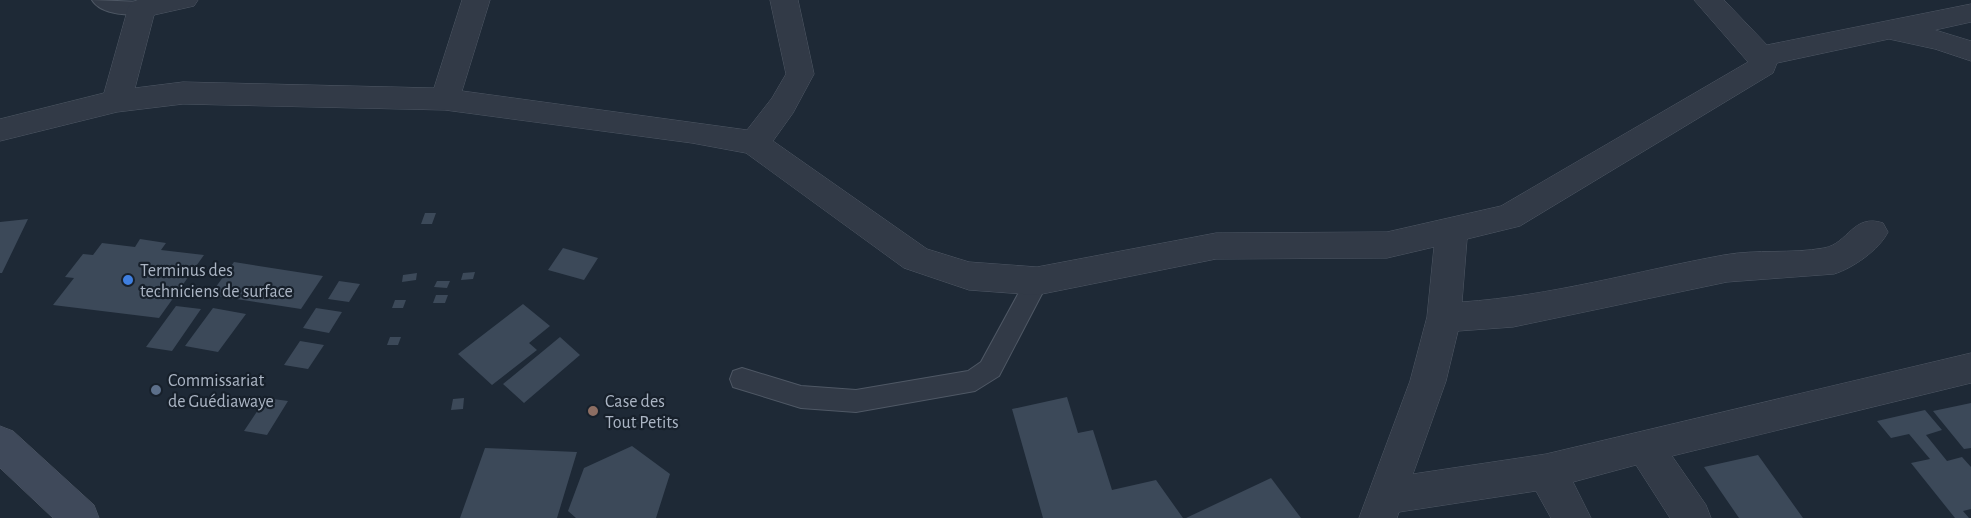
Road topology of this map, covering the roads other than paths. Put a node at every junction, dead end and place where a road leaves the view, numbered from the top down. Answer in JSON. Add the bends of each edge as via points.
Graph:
{"nodes":[{"id":1,"x":100,"y":0,"type":"edge"},
{"id":2,"x":184,"y":0,"type":"edge"},
{"id":3,"x":476,"y":0,"type":"edge"},
{"id":4,"x":784,"y":0,"type":"edge"},
{"id":5,"x":1708,"y":0,"type":"edge"},
{"id":6,"x":142,"y":8,"type":"junction"},
{"id":7,"x":1971,"y":13,"type":"edge"},
{"id":8,"x":1883,"y":30,"type":"junction"},
{"id":9,"x":1971,"y":51,"type":"edge"},
{"id":10,"x":1761,"y":56,"type":"junction"},
{"id":11,"x":445,"y":99,"type":"junction"},
{"id":12,"x":117,"y":101,"type":"junction"},
{"id":13,"x":0,"y":130,"type":"edge"},
{"id":14,"x":754,"y":143,"type":"junction"},
{"id":15,"x":1452,"y":230,"type":"junction"},
{"id":16,"x":1872,"y":232,"type":"dead end"},
{"id":17,"x":1037,"y":281,"type":"junction"},
{"id":18,"x":1444,"y":317,"type":"junction"},
{"id":19,"x":1971,"y":368,"type":"edge"},
{"id":20,"x":742,"y":378,"type":"dead end"},
{"id":21,"x":1644,"y":446,"type":"junction"},
{"id":22,"x":2,"y":448,"type":"edge"},
{"id":23,"x":1546,"y":472,"type":"junction"},
{"id":24,"x":1383,"y":507,"type":"edge"},
{"id":25,"x":80,"y":518,"type":"edge"},
{"id":26,"x":1572,"y":518,"type":"edge"},
{"id":27,"x":1692,"y":518,"type":"edge"}],
"edges":[{"from":1,"to":6,"type":"lane","via":[[106,5]]},
{"from":2,"to":6,"type":"street"},
{"from":3,"to":11,"type":"street"},
{"from":4,"to":14,"type":"street","via":[[800,74],[783,105]]},
{"from":5,"to":10,"type":"street"},
{"from":6,"to":12,"type":"street"},
{"from":7,"to":8,"type":"street"},
{"from":8,"to":9,"type":"street","via":[[1938,39]]},
{"from":8,"to":10,"type":"street"},
{"from":10,"to":15,"type":"street","via":[[1763,66],[1509,217]]},
{"from":11,"to":12,"type":"street","via":[[183,93]]},
{"from":11,"to":14,"type":"street"},
{"from":12,"to":13,"type":"street"},
{"from":14,"to":17,"type":"street","via":[[916,259],[969,276]]},
{"from":15,"to":17,"type":"street","via":[[1387,245],[1216,246]]},
{"from":15,"to":18,"type":"street"},
{"from":16,"to":18,"type":"street","via":[[1834,261],[1727,268],[1513,313]]},
{"from":17,"to":20,"type":"lane","via":[[990,369],[975,380],[856,401],[801,397]]},
{"from":18,"to":24,"type":"street","via":[[1428,381]]},
{"from":19,"to":21,"type":"street"},
{"from":21,"to":23,"type":"street"},
{"from":21,"to":27,"type":"street"},
{"from":22,"to":25,"type":"main road"},
{"from":23,"to":24,"type":"street"},
{"from":23,"to":26,"type":"street"}]}
